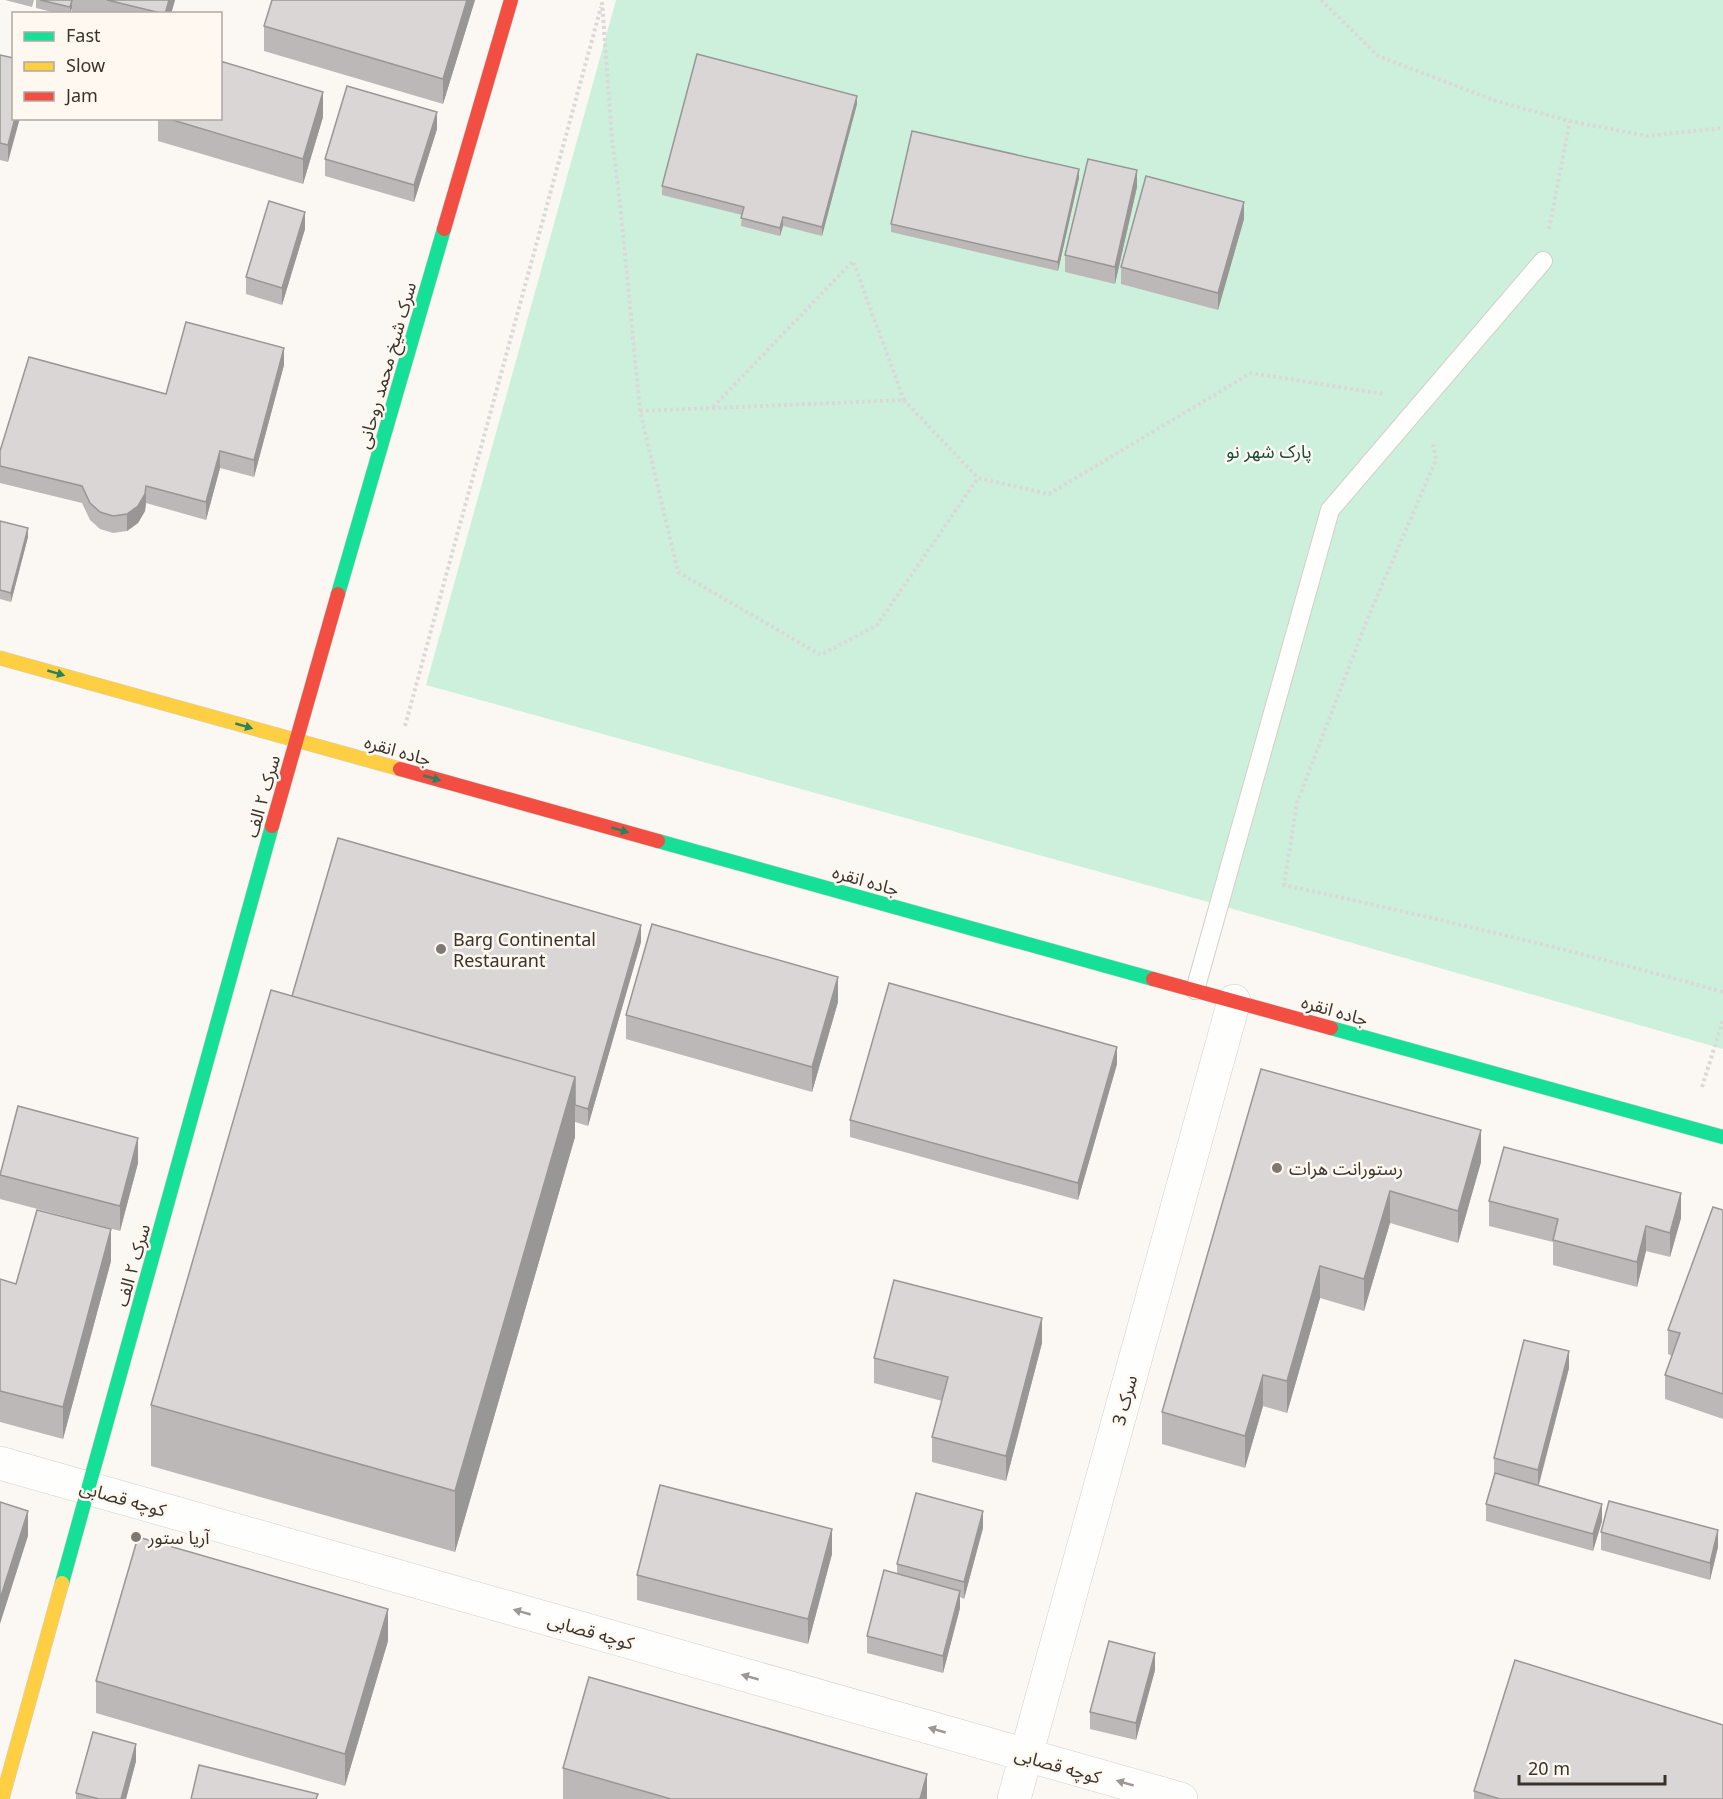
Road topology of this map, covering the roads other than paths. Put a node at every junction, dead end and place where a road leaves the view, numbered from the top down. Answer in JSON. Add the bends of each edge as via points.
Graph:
{"nodes":[{"id":1,"x":511,"y":0,"type":"edge"},
{"id":2,"x":1543,"y":261,"type":"road end"},
{"id":3,"x":0,"y":658,"type":"edge"},
{"id":4,"x":296,"y":740,"type":"junction"},
{"id":5,"x":1195,"y":990,"type":"junction"},
{"id":6,"x":1234,"y":1001,"type":"junction"},
{"id":7,"x":1723,"y":1137,"type":"edge"},
{"id":8,"x":0,"y":1463,"type":"edge"},
{"id":9,"x":88,"y":1488,"type":"junction"},
{"id":10,"x":1027,"y":1756,"type":"junction"},
{"id":11,"x":2,"y":1799,"type":"edge"},
{"id":12,"x":1014,"y":1799,"type":"edge"},
{"id":13,"x":1181,"y":1799,"type":"edge"}],
"edges":[{"from":1,"to":4,"type":"street","name":"سرک شیخ محمد روحانی"},
{"from":2,"to":5,"type":"lane","via":[[1330,510]]},
{"from":3,"to":4,"type":"street","name":"جاده انقره","one_way":true},
{"from":4,"to":5,"type":"street","name":"جاده انقره","one_way":true},
{"from":4,"to":9,"type":"street","name":"سرک ۲ الف"},
{"from":5,"to":6,"type":"street","name":"جاده انقره"},
{"from":6,"to":7,"type":"street","name":"جاده انقره"},
{"from":6,"to":10,"type":"street","name":"سرک 3"},
{"from":8,"to":9,"type":"street","name":"کوچه قصابی"},
{"from":10,"to":9,"type":"street","name":"کوچه قصابی","one_way":true},
{"from":9,"to":11,"type":"street","name":"سرک ۲ الف"},
{"from":10,"to":12,"type":"street","name":"سرک 3"},
{"from":13,"to":10,"type":"street","name":"کوچه قصابی","one_way":true}]}
